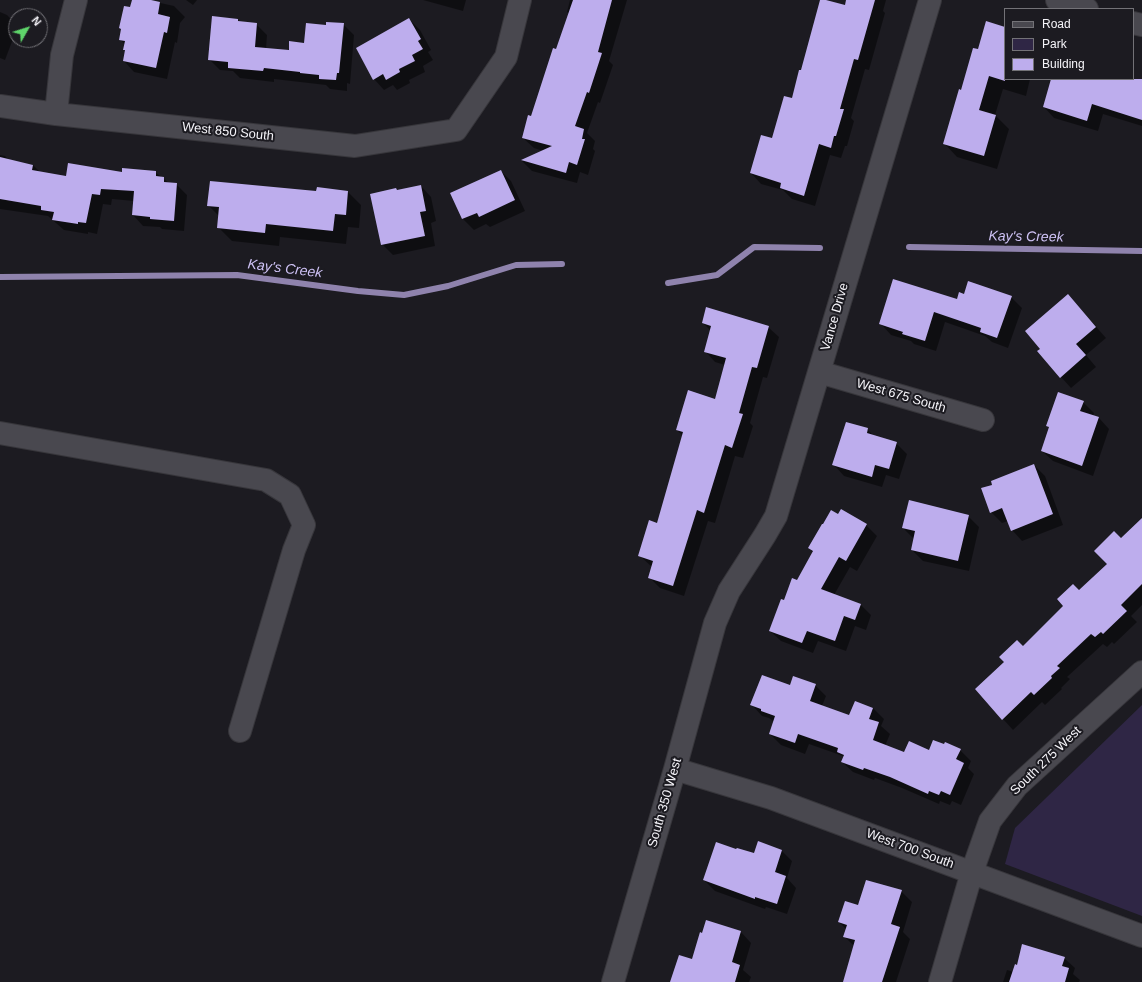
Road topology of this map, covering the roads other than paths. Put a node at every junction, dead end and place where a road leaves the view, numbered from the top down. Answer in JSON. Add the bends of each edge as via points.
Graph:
{"nodes":[{"id":1,"x":76,"y":0,"type":"edge"},
{"id":2,"x":520,"y":0,"type":"edge"},
{"id":3,"x":930,"y":0,"type":"edge"},
{"id":4,"x":1057,"y":0,"type":"edge"},
{"id":5,"x":1084,"y":8,"type":"edge"},
{"id":6,"x":0,"y":106,"type":"edge"},
{"id":7,"x":56,"y":114,"type":"junction"},
{"id":8,"x":819,"y":372,"type":"junction"},
{"id":9,"x":983,"y":420,"type":"dead end"},
{"id":10,"x":0,"y":433,"type":"edge"},
{"id":11,"x":715,"y":623,"type":"joint"},
{"id":12,"x":1142,"y":672,"type":"edge"},
{"id":13,"x":240,"y":731,"type":"dead end"},
{"id":14,"x":676,"y":769,"type":"junction"},
{"id":15,"x":972,"y":872,"type":"junction"},
{"id":16,"x":1142,"y":936,"type":"edge"},
{"id":17,"x":613,"y":982,"type":"edge"},
{"id":18,"x":940,"y":982,"type":"edge"}],
"edges":[{"from":1,"to":7,"type":"street","via":[[62,55]]},
{"from":2,"to":7,"type":"street","name":"West 850 South","via":[[506,57],[456,130],[355,146]]},
{"from":3,"to":8,"type":"street","name":"Vance Drive"},
{"from":4,"to":5,"type":"street"},
{"from":6,"to":7,"type":"street","name":"West 850 South"},
{"from":8,"to":9,"type":"street","name":"West 675 South"},
{"from":8,"to":11,"type":"street","name":"Vance Drive","via":[[776,516],[728,591]]},
{"from":10,"to":13,"type":"street","via":[[266,480],[290,495],[304,525],[294,550]]},
{"from":11,"to":14,"type":"street","name":"South 350 West"},
{"from":12,"to":15,"type":"street","name":"South 275 West","via":[[1017,786],[990,821]]},
{"from":14,"to":15,"type":"street","name":"West 700 South","via":[[771,798]]},
{"from":14,"to":17,"type":"street","name":"South 350 West"},
{"from":15,"to":16,"type":"street","name":"West 700 South"},
{"from":15,"to":18,"type":"street","name":"South 275 West"}]}
